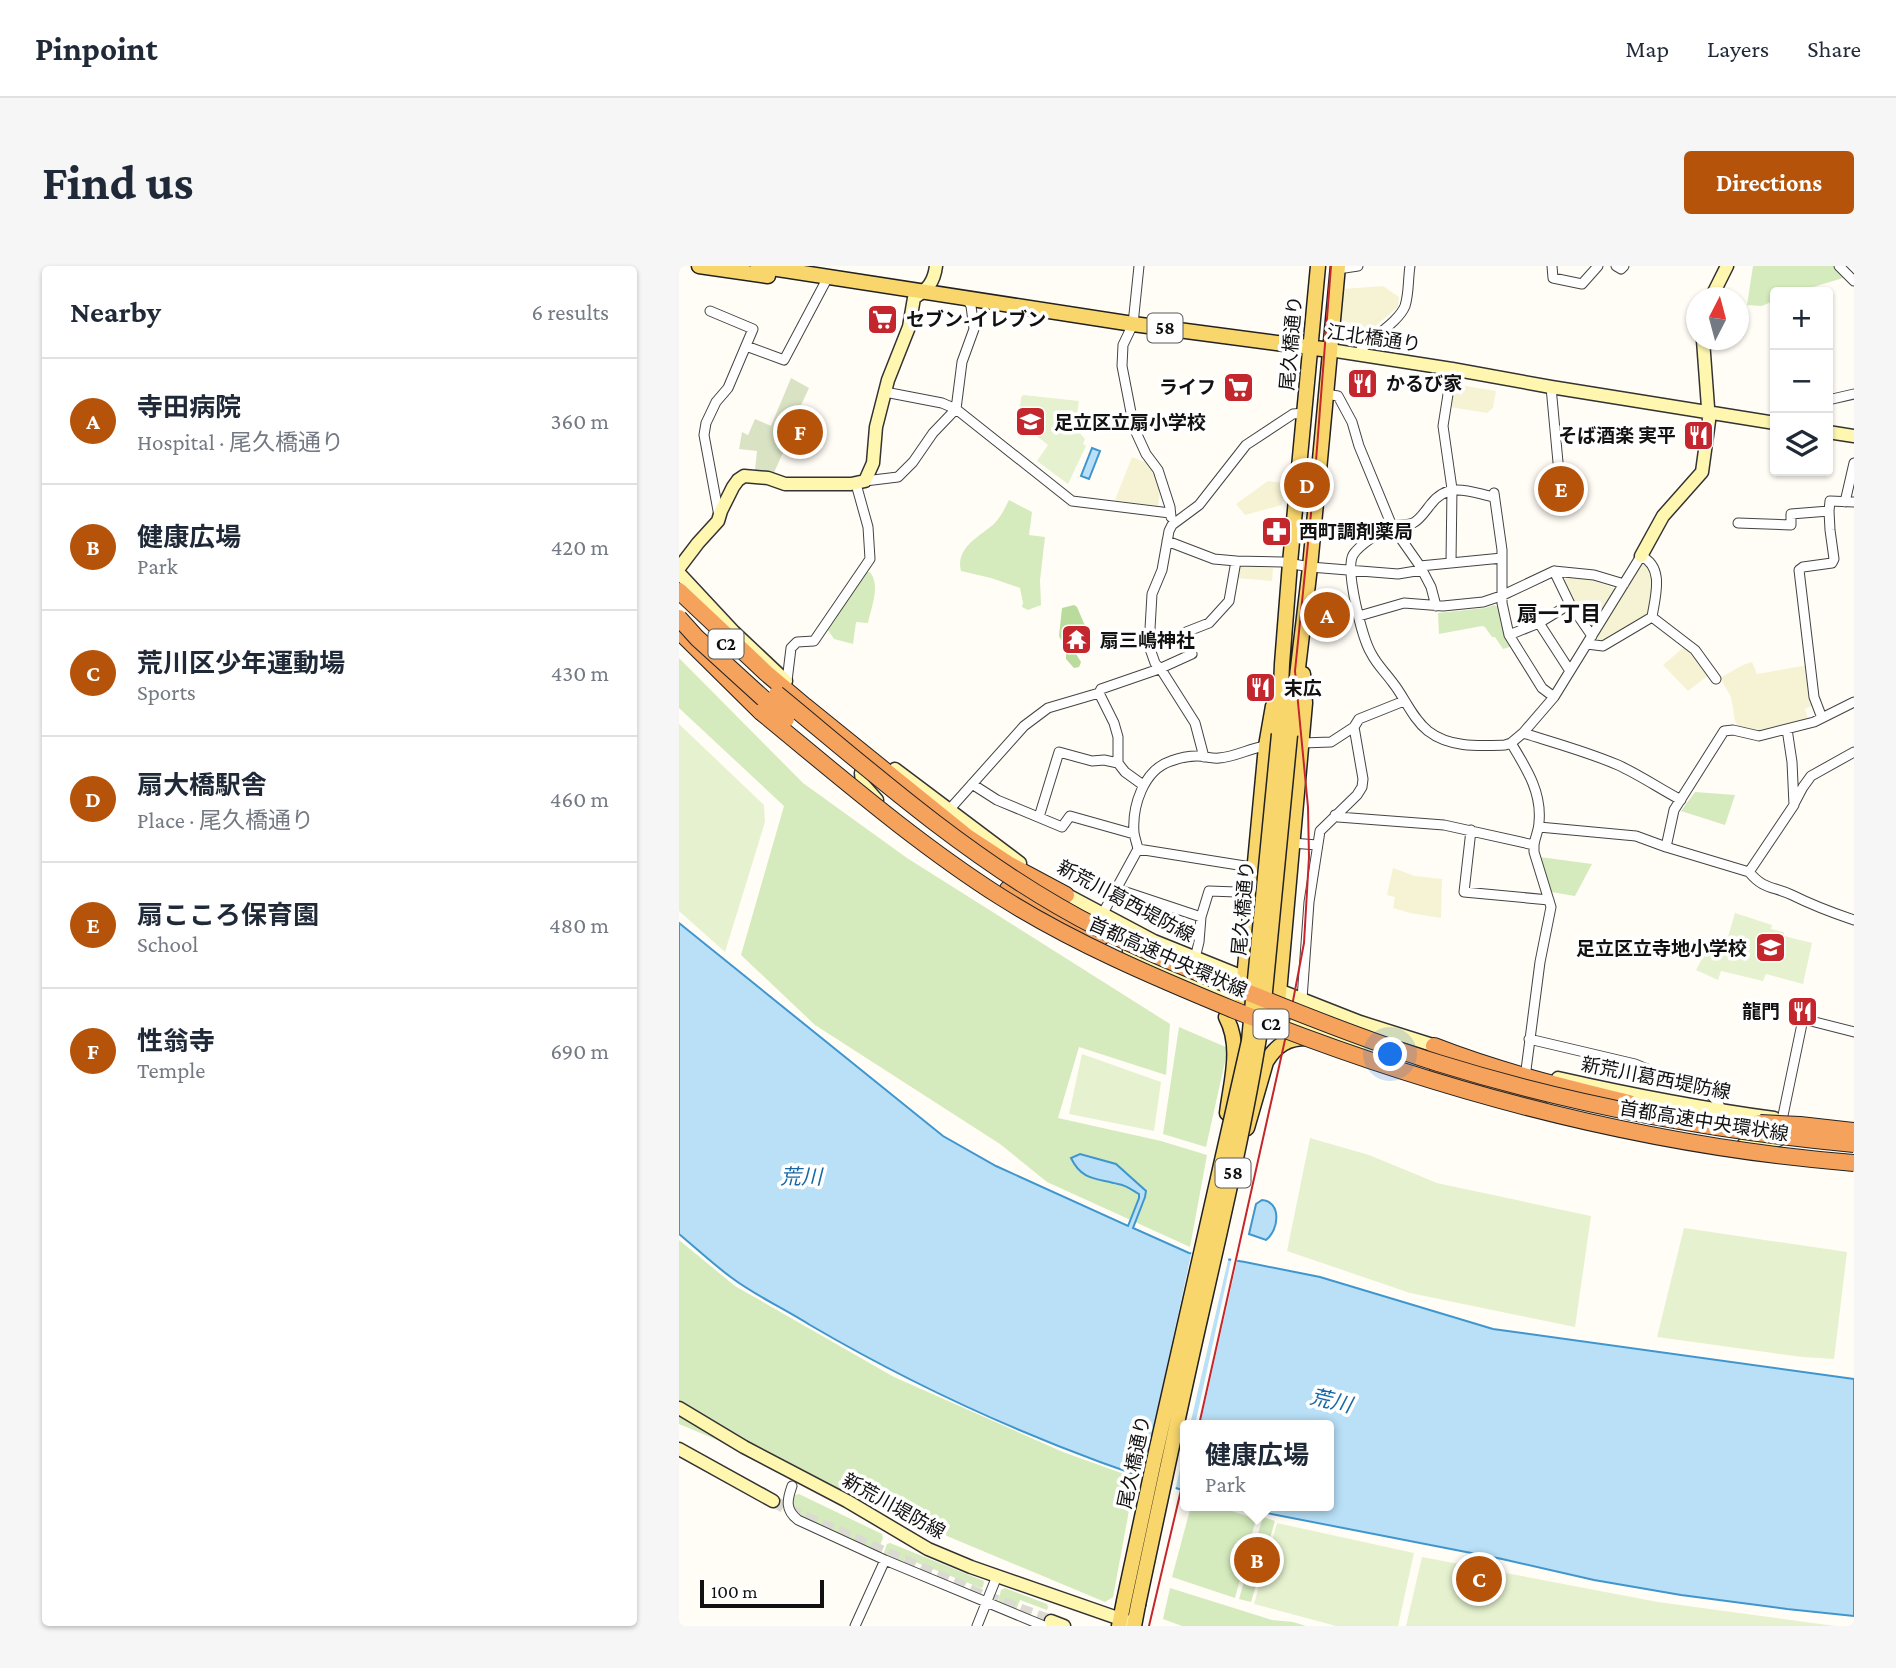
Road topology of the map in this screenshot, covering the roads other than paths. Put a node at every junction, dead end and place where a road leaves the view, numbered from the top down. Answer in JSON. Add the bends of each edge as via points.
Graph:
{"nodes":[{"id":1,"x":699,"y":266,"type":"edge"},
{"id":2,"x":758,"y":266,"type":"edge"},
{"id":3,"x":789,"y":266,"type":"edge"},
{"id":4,"x":936,"y":266,"type":"edge"},
{"id":5,"x":1139,"y":266,"type":"edge"},
{"id":6,"x":1318,"y":266,"type":"edge"},
{"id":7,"x":1359,"y":266,"type":"edge"},
{"id":8,"x":1411,"y":266,"type":"edge"},
{"id":9,"x":1552,"y":266,"type":"edge"},
{"id":10,"x":1598,"y":266,"type":"edge"},
{"id":11,"x":1616,"y":266,"type":"edge"},
{"id":12,"x":1624,"y":266,"type":"edge"},
{"id":13,"x":1839,"y":266,"type":"edge"},
{"id":14,"x":1724,"y":267,"type":"edge"},
{"id":15,"x":1338,"y":268,"type":"edge"},
{"id":16,"x":808,"y":274,"type":"junction"},
{"id":17,"x":828,"y":277,"type":"junction"},
{"id":18,"x":1854,"y":281,"type":"edge"},
{"id":19,"x":1716,"y":287,"type":"edge"},
{"id":20,"x":925,"y":291,"type":"junction"},
{"id":21,"x":964,"y":295,"type":"junction"},
{"id":22,"x":710,"y":311,"type":"dead end"},
{"id":23,"x":1133,"y":324,"type":"junction"},
{"id":24,"x":745,"y":346,"type":"junction"},
{"id":25,"x":1309,"y":348,"type":"junction"},
{"id":26,"x":1330,"y":350,"type":"junction"},
{"id":27,"x":1704,"y":350,"type":"edge"},
{"id":28,"x":1357,"y":354,"type":"junction"},
{"id":29,"x":1452,"y":369,"type":"junction"},
{"id":30,"x":1551,"y":387,"type":"junction"},
{"id":31,"x":885,"y":392,"type":"junction"},
{"id":32,"x":1326,"y":394,"type":"junction"},
{"id":33,"x":1854,"y":394,"type":"edge"},
{"id":34,"x":1833,"y":399,"type":"edge"},
{"id":35,"x":956,"y":409,"type":"junction"},
{"id":36,"x":1709,"y":412,"type":"junction"},
{"id":37,"x":1304,"y":413,"type":"junction"},
{"id":38,"x":1770,"y":422,"type":"edge"},
{"id":39,"x":1833,"y":433,"type":"edge"},
{"id":40,"x":1854,"y":436,"type":"edge"},
{"id":41,"x":1854,"y":463,"type":"edge"},
{"id":42,"x":1559,"y":473,"type":"dead end"},
{"id":43,"x":860,"y":483,"type":"junction"},
{"id":44,"x":1452,"y":489,"type":"junction"},
{"id":45,"x":1849,"y":502,"type":"edge"},
{"id":46,"x":1829,"y":511,"type":"junction"},
{"id":47,"x":1170,"y":513,"type":"junction"},
{"id":48,"x":719,"y":516,"type":"junction"},
{"id":49,"x":1738,"y":523,"type":"dead end"},
{"id":50,"x":1172,"y":525,"type":"junction"},
{"id":51,"x":1392,"y":526,"type":"junction"},
{"id":52,"x":1167,"y":541,"type":"junction"},
{"id":53,"x":1641,"y":556,"type":"junction"},
{"id":54,"x":1502,"y":558,"type":"junction"},
{"id":55,"x":1236,"y":561,"type":"junction"},
{"id":56,"x":1451,"y":562,"type":"junction"},
{"id":57,"x":1290,"y":563,"type":"junction"},
{"id":58,"x":1310,"y":566,"type":"junction"},
{"id":59,"x":1421,"y":568,"type":"junction"},
{"id":60,"x":1350,"y":570,"type":"junction"},
{"id":61,"x":679,"y":571,"type":"edge"},
{"id":62,"x":1554,"y":571,"type":"junction"},
{"id":63,"x":1624,"y":584,"type":"junction"},
{"id":64,"x":679,"y":591,"type":"edge"},
{"id":65,"x":1501,"y":596,"type":"junction"},
{"id":66,"x":679,"y":599,"type":"edge"},
{"id":67,"x":1570,"y":604,"type":"junction"},
{"id":68,"x":1436,"y":606,"type":"junction"},
{"id":69,"x":679,"y":610,"type":"edge"},
{"id":70,"x":1359,"y":616,"type":"junction"},
{"id":71,"x":1652,"y":617,"type":"junction"},
{"id":72,"x":679,"y":618,"type":"edge"},
{"id":73,"x":1539,"y":624,"type":"junction"},
{"id":74,"x":679,"y":631,"type":"edge"},
{"id":75,"x":1509,"y":635,"type":"junction"},
{"id":76,"x":1590,"y":640,"type":"junction"},
{"id":77,"x":742,"y":662,"type":"junction"},
{"id":78,"x":1282,"y":664,"type":"junction"},
{"id":79,"x":1159,"y":669,"type":"junction"},
{"id":80,"x":1570,"y":671,"type":"junction"},
{"id":81,"x":1717,"y":679,"type":"dead end"},
{"id":82,"x":787,"y":681,"type":"junction"},
{"id":83,"x":1099,"y":693,"type":"junction"},
{"id":84,"x":1554,"y":697,"type":"junction"},
{"id":85,"x":1404,"y":701,"type":"junction"},
{"id":86,"x":1854,"y":702,"type":"edge"},
{"id":87,"x":1822,"y":718,"type":"junction"},
{"id":88,"x":1354,"y":727,"type":"junction"},
{"id":89,"x":1787,"y":729,"type":"junction"},
{"id":90,"x":1523,"y":733,"type":"junction"},
{"id":91,"x":1290,"y":737,"type":"junction"},
{"id":92,"x":1511,"y":743,"type":"junction"},
{"id":93,"x":1266,"y":746,"type":"junction"},
{"id":94,"x":1854,"y":752,"type":"edge"},
{"id":95,"x":1204,"y":757,"type":"junction"},
{"id":96,"x":1118,"y":763,"type":"junction"},
{"id":97,"x":861,"y":773,"type":"junction"},
{"id":98,"x":972,"y":784,"type":"junction"},
{"id":99,"x":1143,"y":785,"type":"junction"},
{"id":100,"x":1681,"y":800,"type":"junction"},
{"id":101,"x":1794,"y":805,"type":"junction"},
{"id":102,"x":949,"y":810,"type":"junction"},
{"id":103,"x":1335,"y":815,"type":"junction"},
{"id":104,"x":1039,"y":817,"type":"junction"},
{"id":105,"x":1539,"y":827,"type":"junction"},
{"id":106,"x":1471,"y":830,"type":"junction"},
{"id":107,"x":1134,"y":834,"type":"junction"},
{"id":108,"x":1292,"y":843,"type":"junction"},
{"id":109,"x":1317,"y":845,"type":"junction"},
{"id":110,"x":1534,"y":845,"type":"junction"},
{"id":111,"x":1666,"y":848,"type":"junction"},
{"id":112,"x":1138,"y":849,"type":"junction"},
{"id":113,"x":1250,"y":867,"type":"junction"},
{"id":114,"x":1749,"y":872,"type":"junction"},
{"id":115,"x":1117,"y":889,"type":"junction"},
{"id":116,"x":1066,"y":895,"type":"junction"},
{"id":117,"x":1549,"y":900,"type":"junction"},
{"id":118,"x":1104,"y":913,"type":"junction"},
{"id":119,"x":1058,"y":918,"type":"junction"},
{"id":120,"x":1201,"y":918,"type":"junction"},
{"id":121,"x":1854,"y":920,"type":"edge"},
{"id":122,"x":1101,"y":937,"type":"junction"},
{"id":123,"x":1083,"y":938,"type":"junction"},
{"id":124,"x":1195,"y":958,"type":"junction"},
{"id":125,"x":1244,"y":978,"type":"junction"},
{"id":126,"x":1280,"y":990,"type":"junction"},
{"id":127,"x":1302,"y":999,"type":"junction"},
{"id":128,"x":1242,"y":1000,"type":"junction"},
{"id":129,"x":1277,"y":1015,"type":"junction"},
{"id":130,"x":1226,"y":1017,"type":"joint"},
{"id":131,"x":1853,"y":1029,"type":"edge"},
{"id":132,"x":1312,"y":1038,"type":"joint"},
{"id":133,"x":1529,"y":1039,"type":"junction"},
{"id":134,"x":1434,"y":1046,"type":"junction"},
{"id":135,"x":1526,"y":1070,"type":"junction"},
{"id":136,"x":1438,"y":1072,"type":"junction"},
{"id":137,"x":1478,"y":1090,"type":"junction"},
{"id":138,"x":1533,"y":1100,"type":"junction"},
{"id":139,"x":1721,"y":1111,"type":"junction"},
{"id":140,"x":1782,"y":1119,"type":"junction"},
{"id":141,"x":1854,"y":1129,"type":"edge"},
{"id":142,"x":1778,"y":1140,"type":"junction"},
{"id":143,"x":1854,"y":1149,"type":"edge"},
{"id":144,"x":1231,"y":1151,"type":"junction"},
{"id":145,"x":1854,"y":1163,"type":"edge"},
{"id":146,"x":679,"y":1408,"type":"edge"},
{"id":147,"x":679,"y":1449,"type":"edge"},
{"id":148,"x":792,"y":1486,"type":"dead end"},
{"id":149,"x":773,"y":1501,"type":"tunnel mouth"},
{"id":150,"x":885,"y":1560,"type":"junction"},
{"id":151,"x":996,"y":1576,"type":"junction"},
{"id":152,"x":986,"y":1603,"type":"junction"},
{"id":153,"x":1047,"y":1623,"type":"edge"},
{"id":154,"x":1130,"y":1624,"type":"edge"},
{"id":155,"x":855,"y":1626,"type":"edge"},
{"id":156,"x":977,"y":1626,"type":"edge"},
{"id":157,"x":1064,"y":1626,"type":"edge"}],
"edges":[{"from":1,"to":16,"type":"main road","number":"58","via":[[767,276]]},
{"from":2,"to":16,"type":"main road","name":"江北橋通り","number":"58"},
{"from":3,"to":16,"type":"main road","number":"58"},
{"from":4,"to":20,"type":"main road","via":[[934,280]]},
{"from":5,"to":23,"type":"street"},
{"from":6,"to":25,"type":"main road","name":"尾久橋通り","number":"58"},
{"from":7,"to":15,"type":"street"},
{"from":8,"to":28,"type":"street","via":[[1405,305]]},
{"from":9,"to":10,"type":"street","via":[[1553,278],[1582,284]]},
{"from":11,"to":12,"type":"street"},
{"from":13,"to":18,"type":"street"},
{"from":14,"to":19,"type":"main road"},
{"from":15,"to":26,"type":"main road","name":"尾久橋通り","number":"58"},
{"from":16,"to":17,"type":"main road","name":"江北橋通り","number":"58"},
{"from":17,"to":20,"type":"main road","name":"江北橋通り","number":"58","via":[[844,274]]},
{"from":17,"to":24,"type":"street","via":[[784,360]]},
{"from":20,"to":21,"type":"main road","name":"江北橋通り","number":"58"},
{"from":20,"to":31,"type":"main road","via":[[914,298],[909,327]]},
{"from":21,"to":23,"type":"main road","name":"江北橋通り","number":"58"},
{"from":21,"to":35,"type":"street","via":[[971,306],[974,329],[962,362]]},
{"from":22,"to":24,"type":"street","via":[[753,329]]},
{"from":23,"to":25,"type":"main road","name":"江北橋通り","number":"58"},
{"from":23,"to":47,"type":"street","via":[[1123,345],[1122,366],[1134,428],[1158,470]]},
{"from":24,"to":48,"type":"street","via":[[704,435]]},
{"from":25,"to":26,"type":"main road","name":"江北橋通り","number":"58"},
{"from":25,"to":37,"type":"main road","name":"尾久橋通り","number":"58"},
{"from":26,"to":28,"type":"main road","name":"江北橋通り"},
{"from":26,"to":32,"type":"main road","name":"尾久橋通り","number":"58"},
{"from":27,"to":36,"type":"main road"},
{"from":28,"to":29,"type":"main road","name":"江北橋通り"},
{"from":29,"to":30,"type":"main road","name":"江北橋通り"},
{"from":29,"to":44,"type":"street","via":[[1443,426]]},
{"from":30,"to":36,"type":"main road","name":"江北橋通り"},
{"from":30,"to":42,"type":"street"},
{"from":31,"to":35,"type":"street"},
{"from":31,"to":43,"type":"main road","via":[[873,463]]},
{"from":32,"to":51,"type":"street","via":[[1338,396],[1352,422]]},
{"from":32,"to":58,"type":"main road","name":"尾久橋通り","number":"58"},
{"from":33,"to":34,"type":"street"},
{"from":35,"to":43,"type":"street","via":[[898,477]]},
{"from":35,"to":47,"type":"street","via":[[1072,501]]},
{"from":36,"to":38,"type":"main road","name":"江北橋通り"},
{"from":36,"to":53,"type":"main road","via":[[1702,471],[1663,516]]},
{"from":37,"to":50,"type":"street","via":[[1293,414],[1246,445],[1199,505]]},
{"from":37,"to":57,"type":"main road","name":"尾久橋通り","number":"58"},
{"from":39,"to":40,"type":"main road"},
{"from":41,"to":45,"type":"street"},
{"from":43,"to":48,"type":"main road","via":[[785,484],[744,476]]},
{"from":43,"to":82,"type":"street","via":[[870,559],[814,641],[797,642],[792,648]]},
{"from":44,"to":51,"type":"street","via":[[1439,494],[1412,524]]},
{"from":44,"to":54,"type":"street","via":[[1494,494]]},
{"from":44,"to":56,"type":"street"},
{"from":45,"to":46,"type":"street","via":[[1830,501]]},
{"from":46,"to":49,"type":"street","via":[[1791,514],[1791,525]]},
{"from":46,"to":87,"type":"street","via":[[1832,563],[1799,570],[1815,697]]},
{"from":47,"to":50,"type":"street"},
{"from":48,"to":61,"type":"main road"},
{"from":50,"to":52,"type":"street"},
{"from":51,"to":59,"type":"street"},
{"from":51,"to":60,"type":"street","via":[[1355,552]]},
{"from":52,"to":55,"type":"street","via":[[1214,559]]},
{"from":52,"to":79,"type":"street","via":[[1149,619],[1149,646]]},
{"from":53,"to":63,"type":"street"},
{"from":53,"to":71,"type":"street","via":[[1655,570],[1658,585]]},
{"from":54,"to":56,"type":"street"},
{"from":54,"to":65,"type":"street"},
{"from":55,"to":57,"type":"street"},
{"from":55,"to":79,"type":"street","via":[[1229,601],[1209,623],[1186,632],[1192,654]]},
{"from":56,"to":59,"type":"street"},
{"from":57,"to":58,"type":"street"},
{"from":57,"to":78,"type":"main road","name":"尾久橋通り","number":"58"},
{"from":58,"to":60,"type":"street"},
{"from":58,"to":91,"type":"main road","name":"尾久橋通り","number":"58"},
{"from":59,"to":60,"type":"street","via":[[1398,574]]},
{"from":59,"to":68,"type":"street"},
{"from":60,"to":70,"type":"street"},
{"from":61,"to":82,"type":"main road","name":"新荒川葛西堤防線"},
{"from":62,"to":63,"type":"street"},
{"from":62,"to":65,"type":"street"},
{"from":62,"to":67,"type":"street"},
{"from":63,"to":76,"type":"street"},
{"from":64,"to":77,"type":"highway","name":"首都高速中央環状線","number":"C2"},
{"from":64,"to":116,"type":"highway","via":[[805,706],[967,837]]},
{"from":65,"to":68,"type":"street"},
{"from":65,"to":75,"type":"street"},
{"from":66,"to":77,"type":"highway","name":"首都高速中央環状線","number":"C2"},
{"from":67,"to":73,"type":"street"},
{"from":67,"to":76,"type":"street"},
{"from":68,"to":70,"type":"street","via":[[1404,603]]},
{"from":69,"to":97,"type":"main road","name":"新荒川葛西堤防線","via":[[772,699]]},
{"from":70,"to":85,"type":"street","via":[[1370,652]]},
{"from":71,"to":76,"type":"street","via":[[1603,646]]},
{"from":71,"to":81,"type":"street","via":[[1695,650]]},
{"from":72,"to":119,"type":"highway","bridge":true,"via":[[776,711],[857,778],[964,860]]},
{"from":73,"to":75,"type":"street"},
{"from":73,"to":80,"type":"street"},
{"from":74,"to":145,"type":"highway","name":"首都高速中央環状線","number":"C2","bridge":true,"via":[[761,712],[915,837],[1002,898],[1100,952],[1295,1034],[1484,1096],[1668,1138]]},
{"from":75,"to":84,"type":"street","via":[[1542,688]]},
{"from":76,"to":80,"type":"street"},
{"from":77,"to":143,"type":"highway","name":"首都高速中央環状線","number":"C2","bridge":true,"via":[[971,850],[1059,906],[1188,970],[1397,1049],[1541,1091],[1671,1119]]},
{"from":78,"to":91,"type":"main road","name":"尾久橋通り","number":"58"},
{"from":78,"to":93,"type":"main road"},
{"from":79,"to":83,"type":"street"},
{"from":79,"to":95,"type":"street","via":[[1195,723]]},
{"from":80,"to":84,"type":"street"},
{"from":82,"to":102,"type":"main road","name":"新荒川葛西堤防線"},
{"from":83,"to":96,"type":"street","via":[[1118,737]]},
{"from":83,"to":98,"type":"street","via":[[1052,706],[1024,726]]},
{"from":84,"to":90,"type":"street"},
{"from":85,"to":88,"type":"street","via":[[1359,719]]},
{"from":85,"to":92,"type":"street","via":[[1426,730],[1443,739],[1465,745]]},
{"from":86,"to":87,"type":"street"},
{"from":87,"to":89,"type":"street"},
{"from":88,"to":91,"type":"street","via":[[1331,742]]},
{"from":88,"to":103,"type":"street","via":[[1362,786]]},
{"from":89,"to":100,"type":"street","via":[[1759,736],[1724,731]]},
{"from":89,"to":101,"type":"street"},
{"from":90,"to":92,"type":"street"},
{"from":90,"to":100,"type":"street","via":[[1614,764]]},
{"from":91,"to":108,"type":"main road"},
{"from":91,"to":144,"type":"main road","name":"尾久橋通り","number":"58","bridge":true,"via":[[1263,1012]]},
{"from":92,"to":105,"type":"street","via":[[1532,778],[1539,801]]},
{"from":93,"to":95,"type":"street","via":[[1220,758]]},
{"from":93,"to":113,"type":"main road"},
{"from":94,"to":101,"type":"street","via":[[1811,776]]},
{"from":95,"to":99,"type":"street","via":[[1164,764]]},
{"from":96,"to":99,"type":"street"},
{"from":96,"to":104,"type":"street","via":[[1059,752]]},
{"from":97,"to":122,"type":"main road","name":"新荒川葛西堤防線","via":[[968,855]]},
{"from":97,"to":123,"type":"main road","via":[[870,794],[918,833],[1006,894]]},
{"from":98,"to":102,"type":"street"},
{"from":98,"to":104,"type":"street"},
{"from":99,"to":107,"type":"street"},
{"from":100,"to":111,"type":"street","via":[[1674,810]]},
{"from":101,"to":114,"type":"street"},
{"from":102,"to":116,"type":"main road","name":"新荒川葛西堤防線"},
{"from":103,"to":106,"type":"street"},
{"from":103,"to":109,"type":"street","via":[[1320,831]]},
{"from":104,"to":107,"type":"street","via":[[1062,827],[1070,816]]},
{"from":105,"to":110,"type":"street"},
{"from":105,"to":111,"type":"street","via":[[1636,836]]},
{"from":106,"to":110,"type":"street"},
{"from":106,"to":117,"type":"street","via":[[1464,892]]},
{"from":107,"to":112,"type":"street"},
{"from":108,"to":109,"type":"street"},
{"from":108,"to":126,"type":"main road"},
{"from":109,"to":127,"type":"street"},
{"from":110,"to":117,"type":"street"},
{"from":111,"to":114,"type":"street"},
{"from":112,"to":113,"type":"street"},
{"from":112,"to":115,"type":"street"},
{"from":113,"to":120,"type":"street","via":[[1237,892],[1209,891]]},
{"from":113,"to":125,"type":"main road"},
{"from":114,"to":121,"type":"street","via":[[1763,886]]},
{"from":115,"to":118,"type":"street"},
{"from":115,"to":120,"type":"street"},
{"from":116,"to":118,"type":"main road","name":"新荒川葛西堤防線"},
{"from":117,"to":133,"type":"street"},
{"from":118,"to":124,"type":"main road","name":"新荒川葛西堤防線"},
{"from":119,"to":122,"type":"highway"},
{"from":119,"to":123,"type":"highway"},
{"from":120,"to":124,"type":"street"},
{"from":122,"to":128,"type":"main road","name":"新荒川葛西堤防線"},
{"from":123,"to":130,"type":"main road","via":[[1212,1004]]},
{"from":124,"to":125,"type":"main road","name":"新荒川葛西堤防線"},
{"from":125,"to":126,"type":"main road","name":"新荒川葛西堤防線"},
{"from":125,"to":128,"type":"main road"},
{"from":126,"to":127,"type":"main road","name":"新荒川葛西堤防線"},
{"from":126,"to":129,"type":"main road"},
{"from":127,"to":134,"type":"main road","name":"新荒川葛西堤防線"},
{"from":128,"to":129,"type":"main road","name":"新荒川葛西堤防線"},
{"from":129,"to":136,"type":"main road","name":"新荒川葛西堤防線"},
{"from":130,"to":144,"type":"main road","bridge":true,"via":[[1235,1057],[1226,1121]]},
{"from":131,"to":140,"type":"street","via":[[1803,1019]]},
{"from":132,"to":137,"type":"main road"},
{"from":132,"to":144,"type":"main road","bridge":true,"via":[[1289,1040],[1271,1054],[1252,1115]]},
{"from":133,"to":135,"type":"street"},
{"from":133,"to":139,"type":"street","via":[[1635,1064],[1711,1095]]},
{"from":134,"to":135,"type":"main road","name":"新荒川葛西堤防線"},
{"from":134,"to":141,"type":"highway","bridge":true,"via":[[1515,1074],[1629,1102],[1760,1123]]},
{"from":135,"to":139,"type":"main road","name":"新荒川葛西堤防線"},
{"from":136,"to":138,"type":"highway"},
{"from":136,"to":142,"type":"main road","name":"新荒川葛西堤防線","via":[[1626,1117]]},
{"from":137,"to":138,"type":"highway"},
{"from":137,"to":142,"type":"main road","via":[[1625,1125],[1713,1140],[1758,1144]]},
{"from":138,"to":143,"type":"highway","via":[[1713,1136]]},
{"from":139,"to":140,"type":"main road","name":"新荒川葛西堤防線"},
{"from":140,"to":141,"type":"main road","name":"新荒川葛西堤防線"},
{"from":140,"to":142,"type":"street"},
{"from":142,"to":143,"type":"main road","name":"新荒川葛西堤防線"},
{"from":144,"to":154,"type":"main road","name":"尾久橋通り","number":"58","bridge":true},
{"from":146,"to":151,"type":"main road","name":"新荒川堤防線","via":[[916,1543]]},
{"from":147,"to":149,"type":"main road"},
{"from":148,"to":150,"type":"street","via":[[787,1506],[794,1517]]},
{"from":150,"to":152,"type":"street"},
{"from":150,"to":155,"type":"street"},
{"from":151,"to":152,"type":"street"},
{"from":151,"to":154,"type":"main road","name":"新荒川堤防線"},
{"from":152,"to":153,"type":"street"},
{"from":152,"to":156,"type":"street"},
{"from":153,"to":157,"type":"main road"}]}
